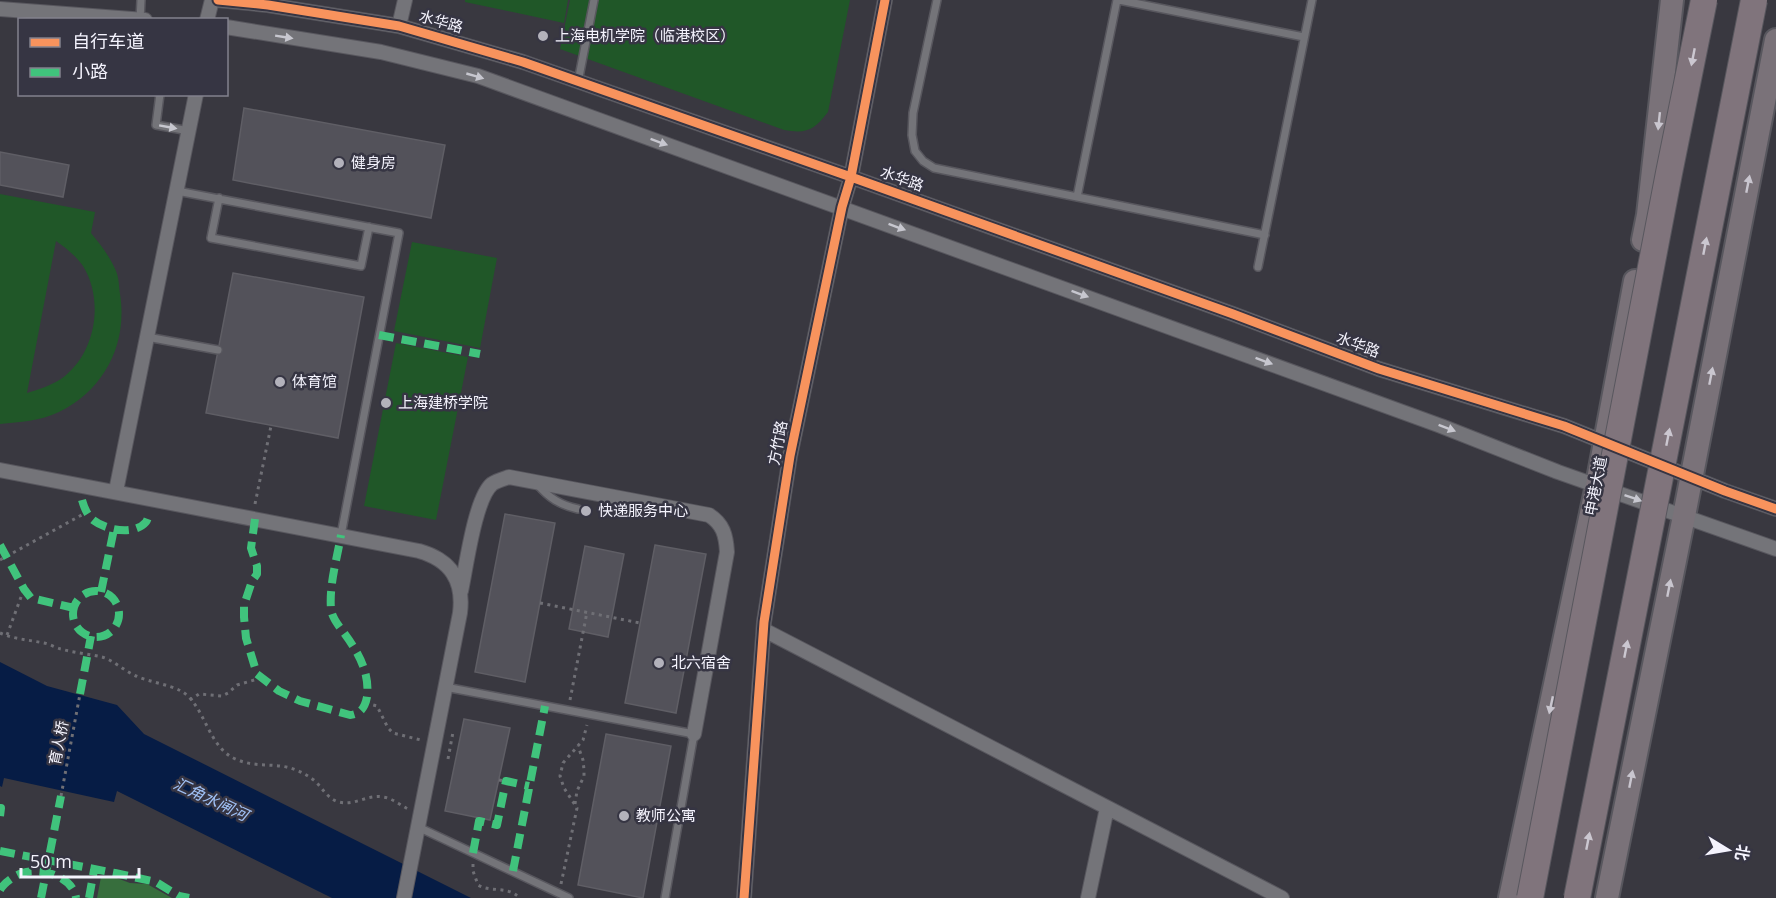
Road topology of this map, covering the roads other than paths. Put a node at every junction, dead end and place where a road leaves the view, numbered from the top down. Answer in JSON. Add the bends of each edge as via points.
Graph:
{"nodes":[{"id":1,"x":141,"y":0,"type":"edge"},
{"id":2,"x":212,"y":0,"type":"edge"},
{"id":3,"x":218,"y":0,"type":"edge"},
{"id":4,"x":405,"y":0,"type":"edge"},
{"id":5,"x":594,"y":0,"type":"edge"},
{"id":6,"x":885,"y":0,"type":"edge"},
{"id":7,"x":937,"y":0,"type":"edge"},
{"id":8,"x":1118,"y":0,"type":"edge"},
{"id":9,"x":1312,"y":0,"type":"edge"},
{"id":10,"x":1672,"y":0,"type":"edge"},
{"id":11,"x":1704,"y":0,"type":"edge"},
{"id":12,"x":1754,"y":0,"type":"edge"},
{"id":13,"x":0,"y":9,"type":"edge"},
{"id":14,"x":126,"y":18,"type":"edge"},
{"id":15,"x":140,"y":18,"type":"edge"},
{"id":16,"x":208,"y":18,"type":"edge"},
{"id":17,"x":399,"y":26,"type":"junction"},
{"id":18,"x":228,"y":27,"type":"edge"},
{"id":19,"x":1304,"y":37,"type":"junction"},
{"id":20,"x":1776,"y":40,"type":"edge"},
{"id":21,"x":579,"y":82,"type":"junction"},
{"id":22,"x":160,"y":96,"type":"edge"},
{"id":23,"x":196,"y":96,"type":"edge"},
{"id":24,"x":189,"y":131,"type":"junction"},
{"id":25,"x":851,"y":177,"type":"junction"},
{"id":26,"x":177,"y":191,"type":"junction"},
{"id":27,"x":1077,"y":197,"type":"junction"},
{"id":28,"x":219,"y":198,"type":"junction"},
{"id":29,"x":842,"y":207,"type":"junction"},
{"id":30,"x":369,"y":227,"type":"junction"},
{"id":31,"x":1265,"y":235,"type":"junction"},
{"id":32,"x":1258,"y":267,"type":"dead end"},
{"id":33,"x":147,"y":337,"type":"junction"},
{"id":34,"x":218,"y":350,"type":"dead end"},
{"id":35,"x":1604,"y":442,"type":"junction"},
{"id":36,"x":0,"y":470,"type":"edge"},
{"id":37,"x":1692,"y":477,"type":"junction"},
{"id":38,"x":536,"y":482,"type":"junction"},
{"id":39,"x":1597,"y":485,"type":"junction"},
{"id":40,"x":116,"y":491,"type":"junction"},
{"id":41,"x":578,"y":509,"type":"dead end"},
{"id":42,"x":1776,"y":509,"type":"edge"},
{"id":43,"x":1684,"y":516,"type":"junction"},
{"id":44,"x":341,"y":536,"type":"junction"},
{"id":45,"x":1776,"y":549,"type":"edge"},
{"id":46,"x":461,"y":591,"type":"junction"},
{"id":47,"x":764,"y":630,"type":"junction"},
{"id":48,"x":445,"y":687,"type":"junction"},
{"id":49,"x":694,"y":734,"type":"junction"},
{"id":50,"x":1107,"y":808,"type":"junction"},
{"id":51,"x":419,"y":821,"type":"junction"},
{"id":52,"x":404,"y":898,"type":"edge"},
{"id":53,"x":569,"y":898,"type":"edge"},
{"id":54,"x":665,"y":898,"type":"edge"},
{"id":55,"x":744,"y":898,"type":"edge"},
{"id":56,"x":1088,"y":898,"type":"edge"},
{"id":57,"x":1282,"y":898,"type":"edge"},
{"id":58,"x":1510,"y":898,"type":"edge"},
{"id":59,"x":1530,"y":898,"type":"edge"},
{"id":60,"x":1577,"y":898,"type":"edge"},
{"id":61,"x":1606,"y":898,"type":"edge"}],
"edges":[{"from":1,"to":15,"type":"lane"},
{"from":2,"to":16,"type":"street"},
{"from":3,"to":17,"type":"street","name":"水华路"},
{"from":4,"to":17,"type":"street"},
{"from":5,"to":21,"type":"lane"},
{"from":6,"to":25,"type":"street","name":"方竹路"},
{"from":7,"to":27,"type":"lane","via":[[913,113],[915,151],[922,161],[934,168]]},
{"from":8,"to":19,"type":"lane"},
{"from":8,"to":27,"type":"lane"},
{"from":9,"to":19,"type":"lane"},
{"from":10,"to":35,"type":"main road","name":"申港大道","one_way":true,"via":[[1648,214]]},
{"from":11,"to":59,"type":"highway","one_way":true,"bridge":true},
{"from":60,"to":12,"type":"highway","one_way":true,"bridge":true},
{"from":13,"to":14,"type":"street"},
{"from":17,"to":21,"type":"street","name":"水华路"},
{"from":18,"to":29,"type":"street","one_way":true,"via":[[381,52],[478,76]]},
{"from":19,"to":31,"type":"lane"},
{"from":37,"to":20,"type":"main road","one_way":true},
{"from":21,"to":25,"type":"street","name":"水华路"},
{"from":22,"to":24,"type":"lane","one_way":true,"via":[[156,125]]},
{"from":23,"to":24,"type":"street"},
{"from":24,"to":26,"type":"street"},
{"from":25,"to":29,"type":"street","name":"方竹路"},
{"from":25,"to":35,"type":"street","name":"水华路","via":[[1379,369]]},
{"from":26,"to":28,"type":"lane"},
{"from":26,"to":33,"type":"street"},
{"from":27,"to":31,"type":"lane"},
{"from":28,"to":30,"type":"lane"},
{"from":28,"to":30,"type":"lane","via":[[211,238],[222,241],[361,266]]},
{"from":29,"to":39,"type":"street","one_way":true},
{"from":29,"to":47,"type":"street","name":"方竹路","via":[[790,456]]},
{"from":30,"to":44,"type":"lane","via":[[399,233]]},
{"from":31,"to":32,"type":"lane"},
{"from":33,"to":34,"type":"lane"},
{"from":33,"to":40,"type":"street"},
{"from":35,"to":37,"type":"street","name":"水华路"},
{"from":35,"to":39,"type":"main road","name":"申港大道"},
{"from":36,"to":40,"type":"street"},
{"from":37,"to":42,"type":"street","name":"水华路"},
{"from":37,"to":43,"type":"main road"},
{"from":38,"to":41,"type":"lane","via":[[558,503]]},
{"from":38,"to":46,"type":"street","via":[[509,477],[492,483],[483,495]]},
{"from":38,"to":49,"type":"street","via":[[709,515],[722,526],[727,552]]},
{"from":39,"to":43,"type":"street","one_way":true},
{"from":39,"to":58,"type":"main road","name":"申港大道","one_way":true},
{"from":40,"to":44,"type":"street"},
{"from":43,"to":45,"type":"street"},
{"from":61,"to":43,"type":"main road","one_way":true},
{"from":44,"to":46,"type":"street","via":[[433,555],[450,568]]},
{"from":46,"to":48,"type":"street"},
{"from":47,"to":50,"type":"street"},
{"from":47,"to":55,"type":"street","name":"方竹路"},
{"from":48,"to":49,"type":"lane"},
{"from":48,"to":51,"type":"street"},
{"from":49,"to":54,"type":"lane"},
{"from":50,"to":56,"type":"street"},
{"from":50,"to":57,"type":"street"},
{"from":51,"to":52,"type":"street"},
{"from":51,"to":53,"type":"lane"}]}
